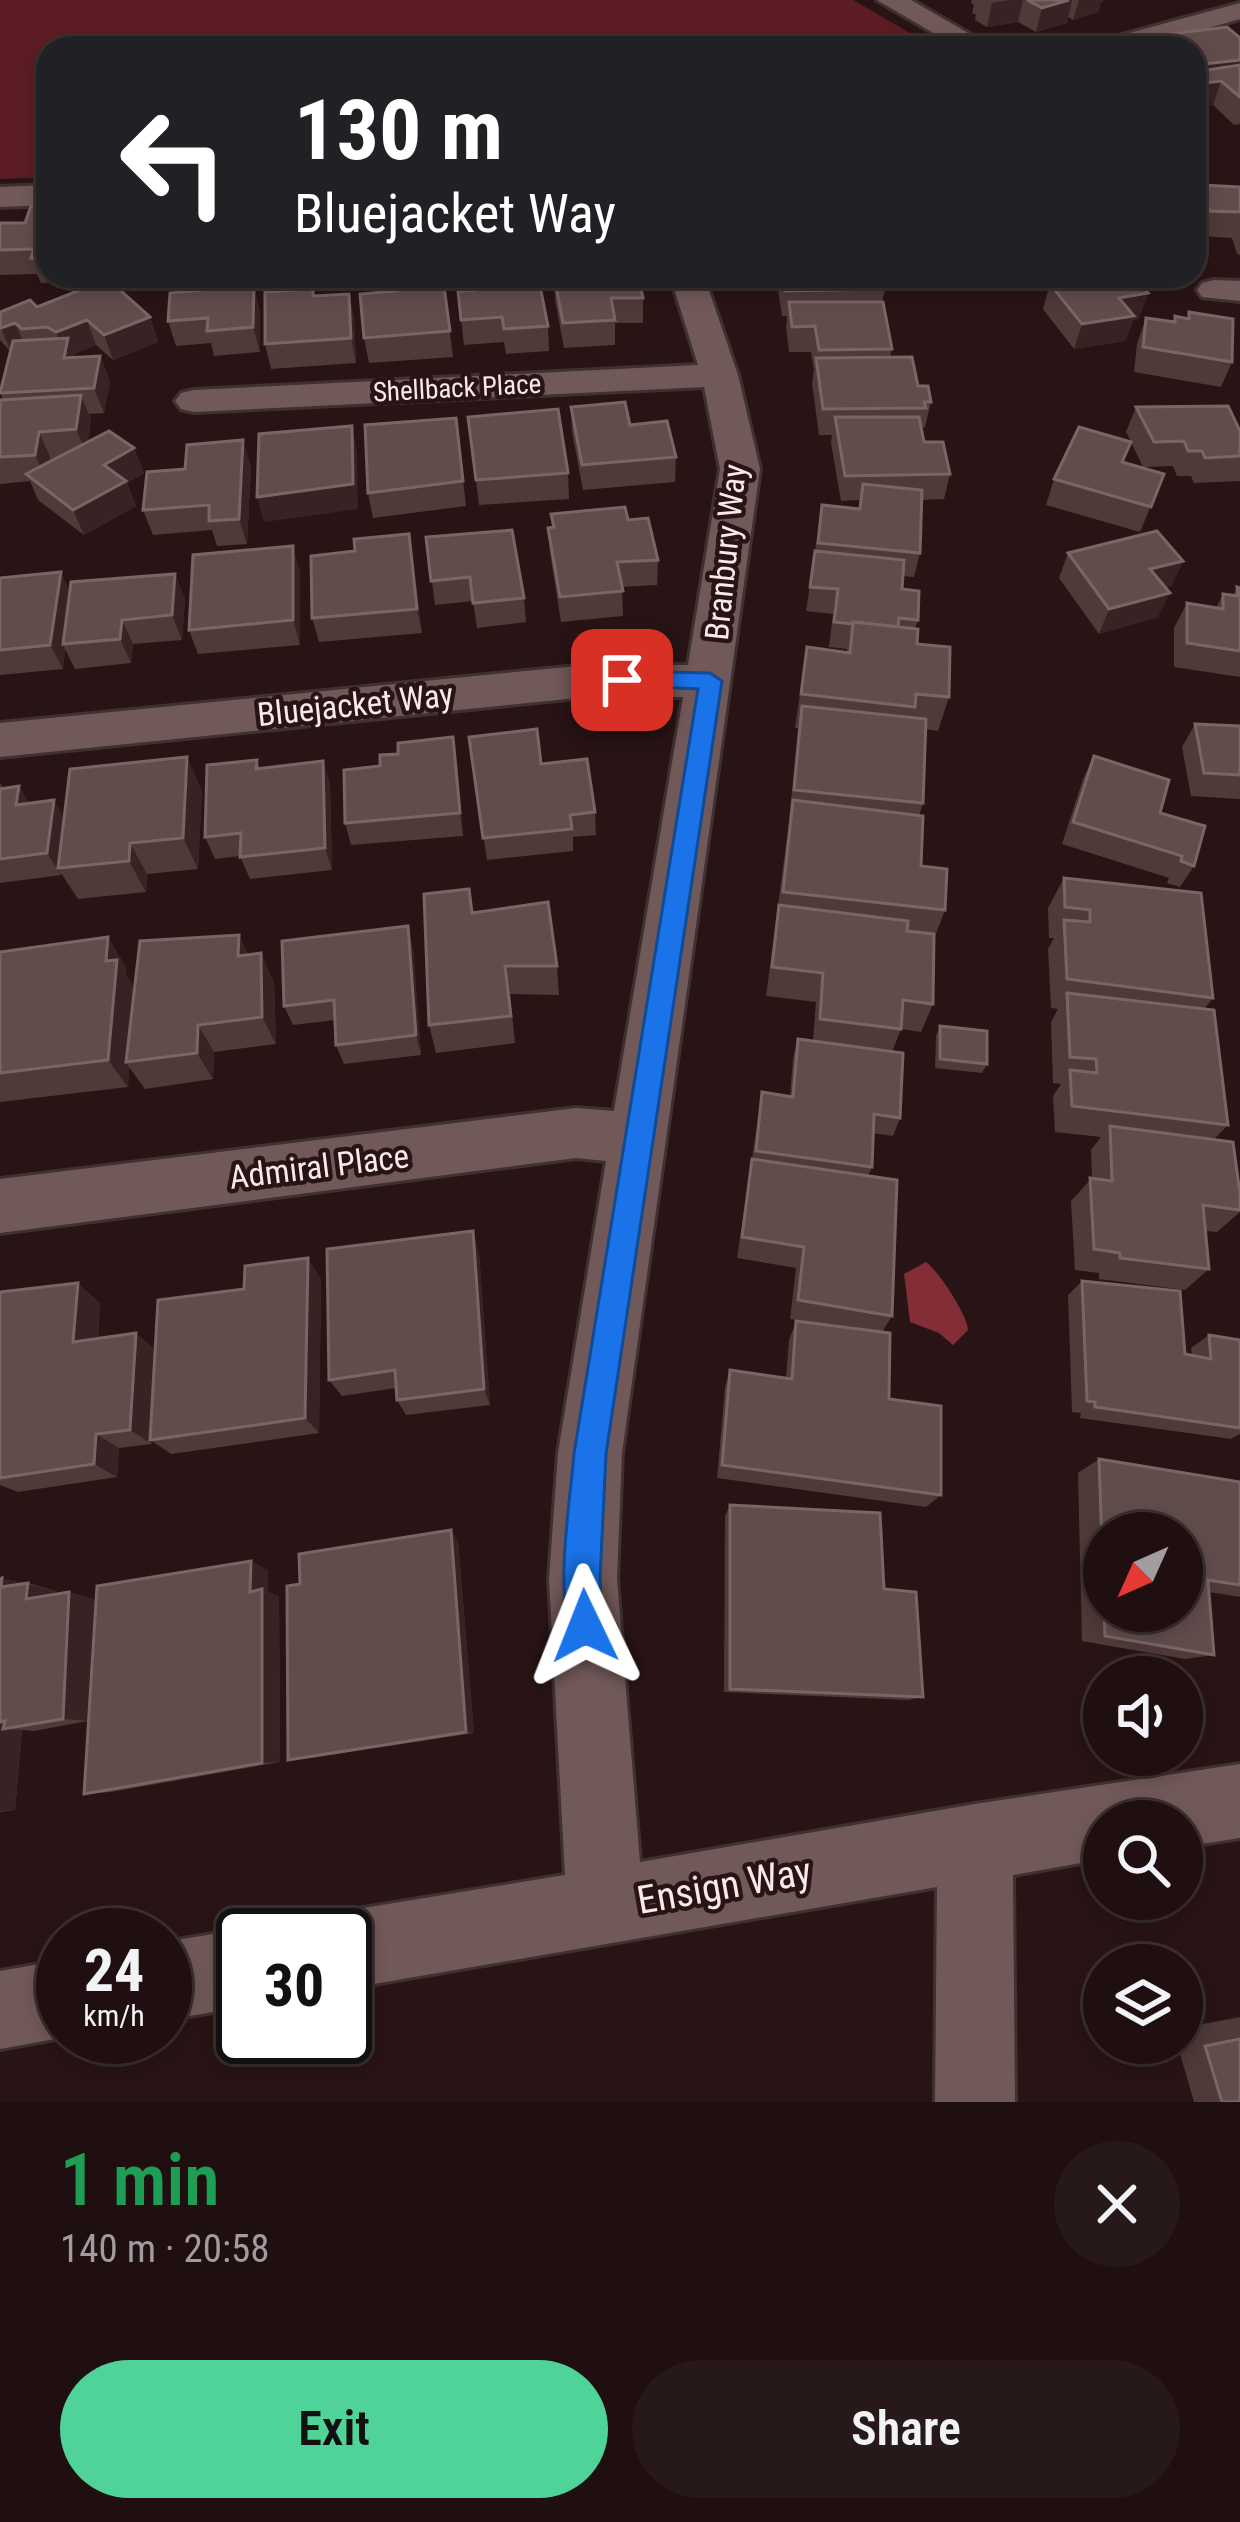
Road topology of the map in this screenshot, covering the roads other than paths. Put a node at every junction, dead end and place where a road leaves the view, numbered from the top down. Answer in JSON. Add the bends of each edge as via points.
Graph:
{"nodes":[{"id":1,"x":890,"y":0,"type":"edge"},
{"id":2,"x":1237,"y":14,"type":"edge"},
{"id":3,"x":958,"y":36,"type":"edge"},
{"id":4,"x":1152,"y":36,"type":"edge"},
{"id":5,"x":36,"y":196,"type":"edge"},
{"id":6,"x":0,"y":197,"type":"edge"},
{"id":7,"x":691,"y":288,"type":"edge"},
{"id":8,"x":720,"y":375,"type":"junction"},
{"id":9,"x":194,"y":401,"type":"dead end"},
{"id":10,"x":710,"y":681,"type":"junction"},
{"id":11,"x":0,"y":740,"type":"edge"},
{"id":12,"x":638,"y":1138,"type":"junction"},
{"id":13,"x":0,"y":1206,"type":"edge"},
{"id":14,"x":1240,"y":1801,"type":"edge"},
{"id":15,"x":1203,"y":1807,"type":"edge"},
{"id":16,"x":1083,"y":1825,"type":"edge"},
{"id":17,"x":975,"y":1841,"type":"junction"},
{"id":18,"x":604,"y":1906,"type":"junction"},
{"id":19,"x":372,"y":1945,"type":"edge"},
{"id":20,"x":36,"y":2003,"type":"edge"},
{"id":21,"x":0,"y":2009,"type":"edge"},
{"id":22,"x":975,"y":2102,"type":"edge"}],
"edges":[{"from":1,"to":3,"type":"street"},
{"from":2,"to":4,"type":"street"},
{"from":5,"to":6,"type":"street"},
{"from":7,"to":8,"type":"street","name":"Branbury Way"},
{"from":8,"to":9,"type":"street","name":"Shellback Place"},
{"from":8,"to":10,"type":"street","name":"Branbury Way","via":[[740,469]]},
{"from":10,"to":11,"type":"street","name":"Bluejacket Way","via":[[587,681]]},
{"from":10,"to":12,"type":"street","name":"Branbury Way"},
{"from":12,"to":13,"type":"street","name":"Admiral Place","via":[[576,1133]]},
{"from":12,"to":18,"type":"street","name":"Branbury Way","via":[[590,1454],[583,1579]]},
{"from":14,"to":15,"type":"street","name":"Ensign Way"},
{"from":16,"to":17,"type":"street","name":"Ensign Way"},
{"from":17,"to":18,"type":"street","name":"Ensign Way"},
{"from":17,"to":22,"type":"street"},
{"from":18,"to":19,"type":"street","name":"Ensign Way"},
{"from":20,"to":21,"type":"street"}]}
